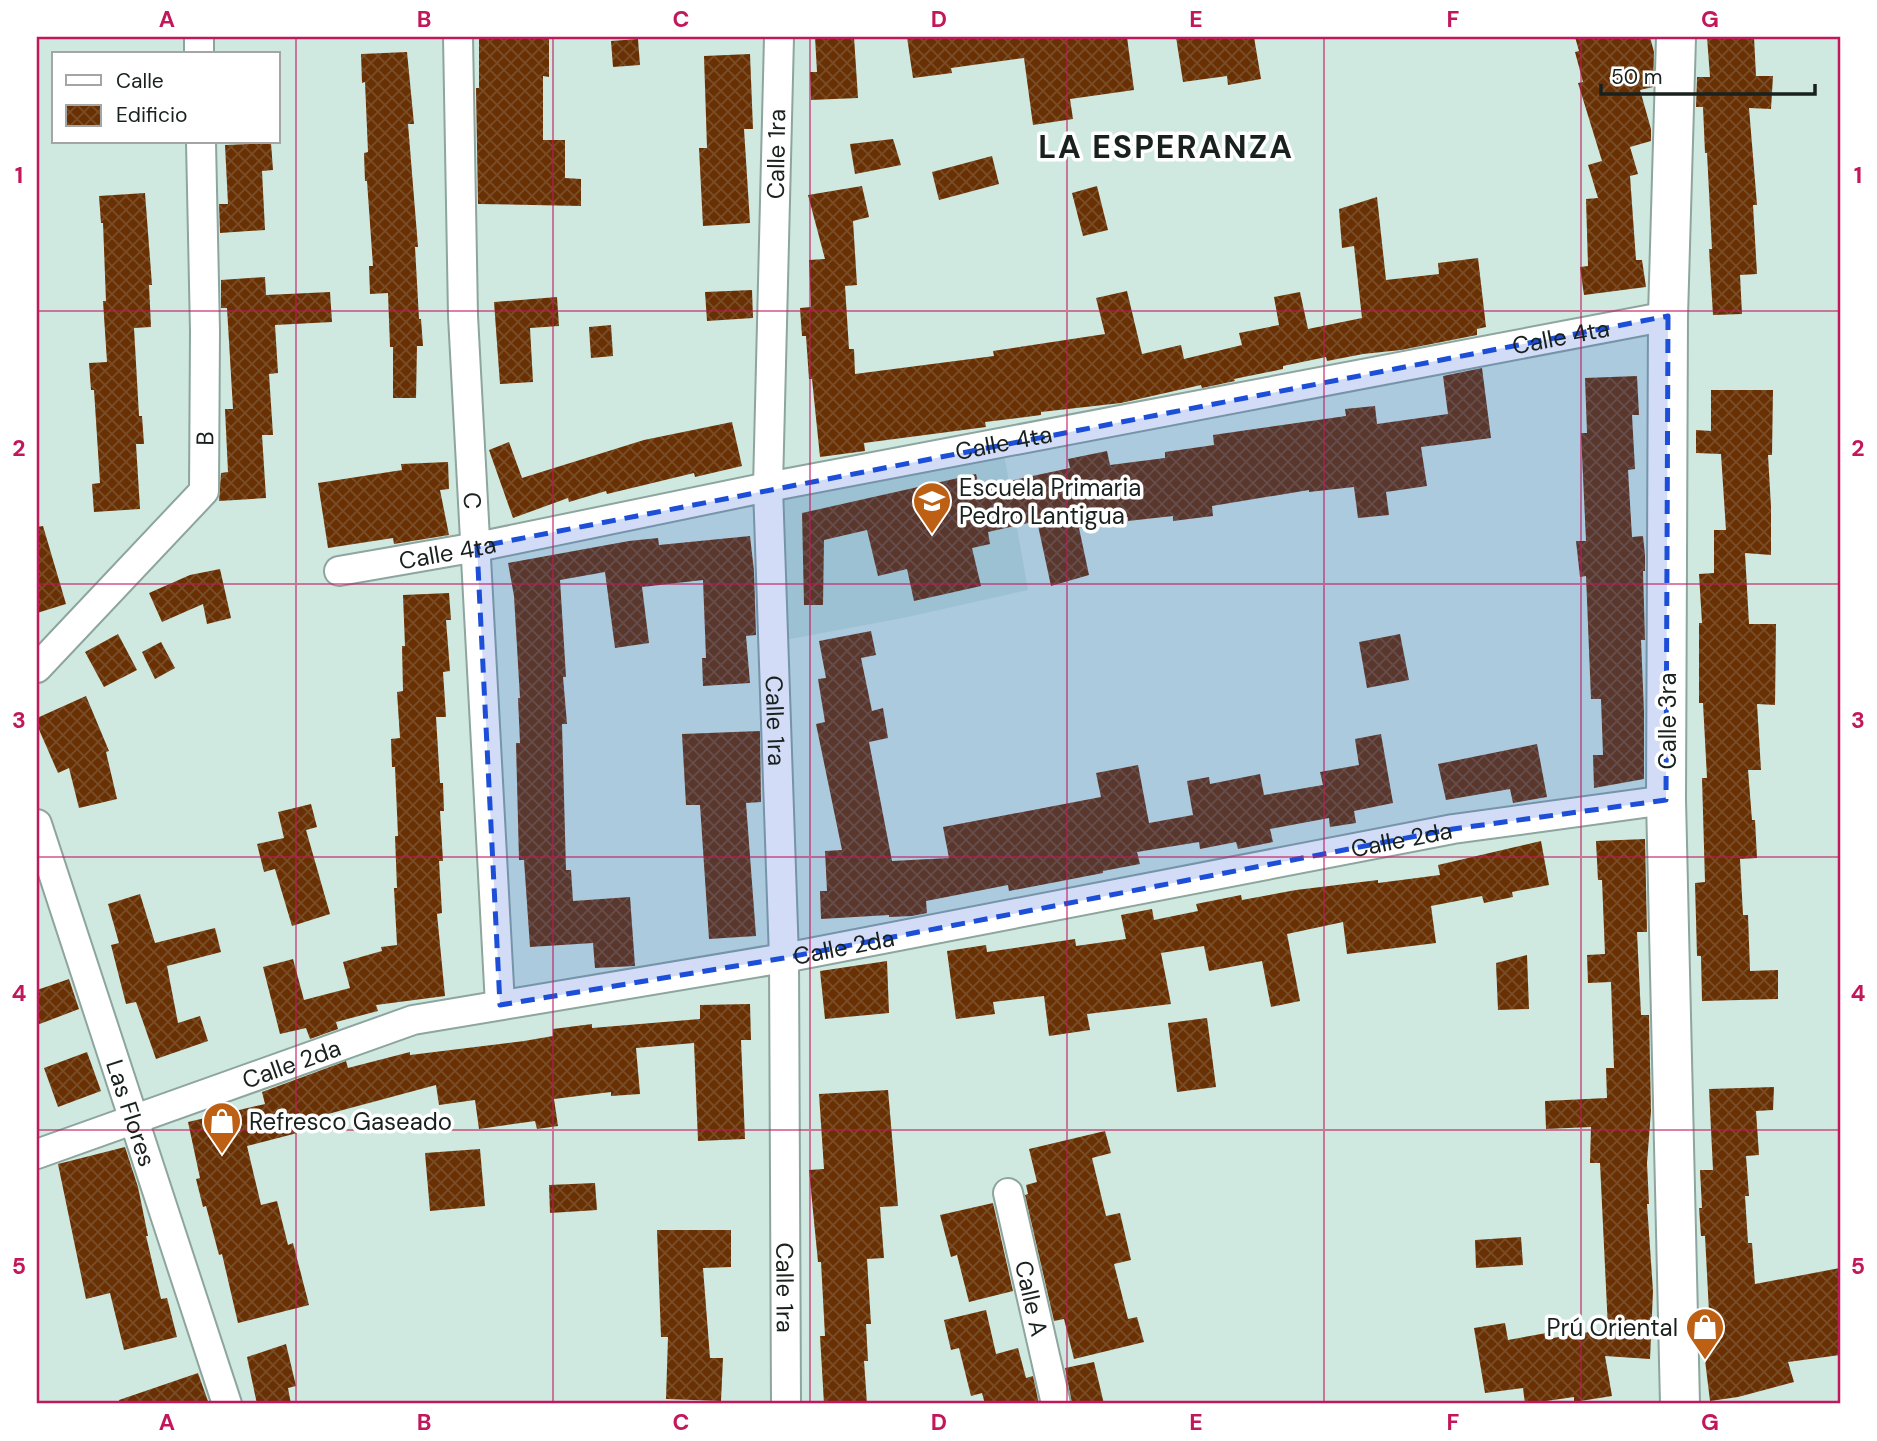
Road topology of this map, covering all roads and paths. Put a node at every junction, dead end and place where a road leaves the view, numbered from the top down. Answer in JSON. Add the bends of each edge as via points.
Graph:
{"nodes":[{"id":1,"x":458,"y":37,"type":"edge"},
{"id":2,"x":779,"y":37,"type":"edge"},
{"id":3,"x":1676,"y":37,"type":"edge"},
{"id":4,"x":201,"y":144,"type":"edge"},
{"id":5,"x":1668,"y":316,"type":"junction"},
{"id":6,"x":768,"y":487,"type":"junction"},
{"id":7,"x":477,"y":547,"type":"junction"},
{"id":8,"x":339,"y":570,"type":"dead end"},
{"id":9,"x":37,"y":668,"type":"edge"},
{"id":10,"x":1666,"y":800,"type":"junction"},
{"id":11,"x":37,"y":824,"type":"edge"},
{"id":12,"x":784,"y":958,"type":"junction"},
{"id":13,"x":500,"y":1005,"type":"junction"},
{"id":14,"x":134,"y":1118,"type":"junction"},
{"id":15,"x":37,"y":1154,"type":"edge"},
{"id":16,"x":1008,"y":1193,"type":"dead end"},
{"id":17,"x":227,"y":1404,"type":"edge"},
{"id":18,"x":786,"y":1404,"type":"edge"},
{"id":19,"x":1056,"y":1404,"type":"edge"},
{"id":20,"x":1680,"y":1404,"type":"edge"}],
"edges":[{"from":1,"to":7,"type":"street","name":"C","via":[[463,316]]},
{"from":2,"to":6,"type":"street","name":"Calle 1ra"},
{"from":3,"to":5,"type":"street","name":"Calle 3ra"},
{"from":4,"to":9,"type":"street","name":"B","via":[[204,491]]},
{"from":5,"to":6,"type":"street","name":"Calle 4ta"},
{"from":5,"to":10,"type":"street","name":"Calle 3ra"},
{"from":6,"to":7,"type":"street","name":"Calle 4ta"},
{"from":6,"to":12,"type":"street","name":"Calle 1ra"},
{"from":7,"to":8,"type":"street","name":"Calle 4ta"},
{"from":7,"to":13,"type":"street","name":"C"},
{"from":10,"to":12,"type":"street","name":"Calle 2da","via":[[1453,829]]},
{"from":10,"to":20,"type":"street","name":"Calle 3ra"},
{"from":11,"to":14,"type":"street","name":"Las Flores"},
{"from":12,"to":13,"type":"street","name":"Calle 2da"},
{"from":12,"to":18,"type":"street","name":"Calle 1ra"},
{"from":13,"to":14,"type":"street","name":"Calle 2da","via":[[413,1020]]},
{"from":14,"to":15,"type":"street","name":"Calle 2da"},
{"from":14,"to":17,"type":"street","name":"Las Flores"},
{"from":16,"to":19,"type":"street","name":"Calle A"}]}
